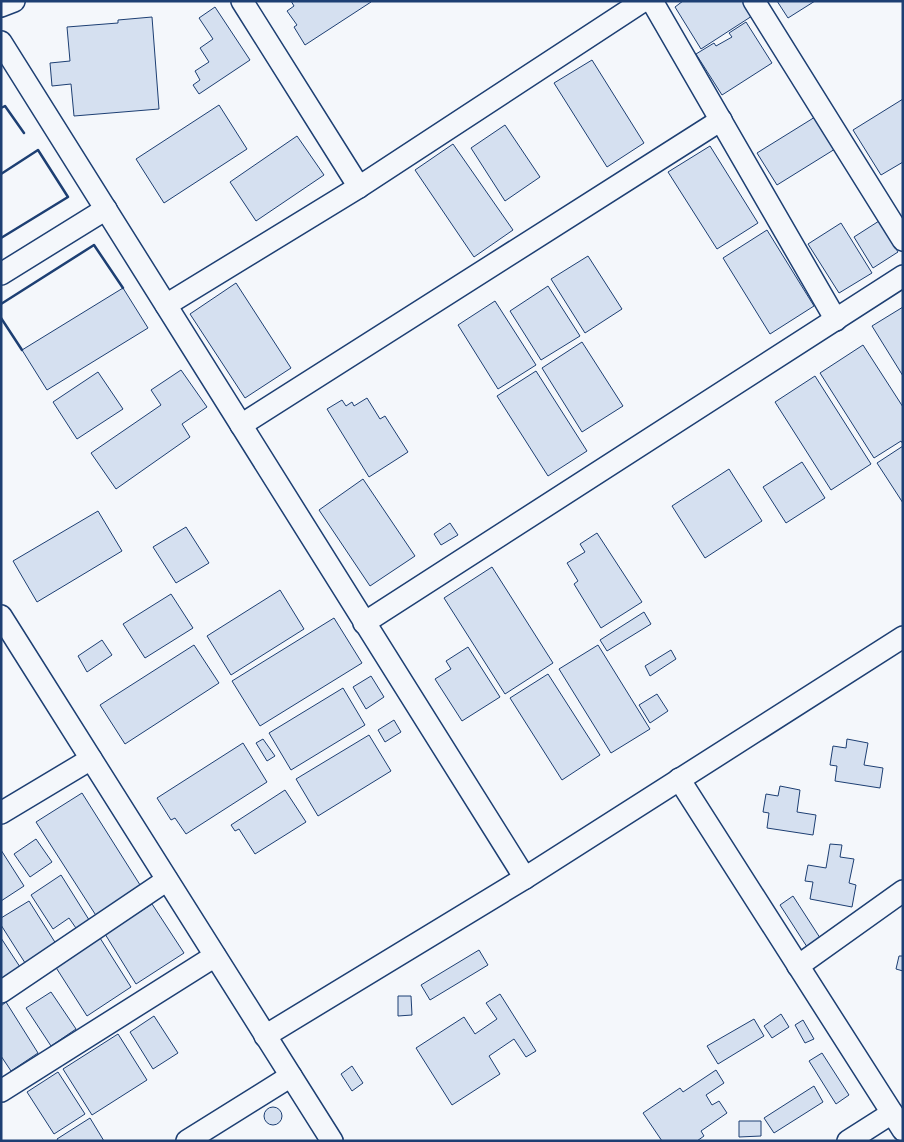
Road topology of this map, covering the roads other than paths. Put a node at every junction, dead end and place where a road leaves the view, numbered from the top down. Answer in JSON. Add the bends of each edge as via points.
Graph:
{"nodes":[{"id":1,"x":14,"y":1,"type":"edge"},
{"id":2,"x":242,"y":1,"type":"edge"},
{"id":3,"x":644,"y":1,"type":"edge"},
{"id":4,"x":652,"y":1,"type":"edge"},
{"id":5,"x":754,"y":1,"type":"edge"},
{"id":6,"x":1,"y":6,"type":"edge"},
{"id":7,"x":1,"y":42,"type":"edge"},
{"id":8,"x":721,"y":120,"type":"junction"},
{"id":9,"x":359,"y":188,"type":"junction"},
{"id":10,"x":106,"y":209,"type":"junction"},
{"id":11,"x":903,"y":240,"type":"edge"},
{"id":12,"x":1,"y":274,"type":"edge"},
{"id":13,"x":903,"y":276,"type":"edge"},
{"id":14,"x":166,"y":305,"type":"junction"},
{"id":15,"x":836,"y":320,"type":"junction"},
{"id":16,"x":241,"y":425,"type":"junction"},
{"id":17,"x":1,"y":616,"type":"edge"},
{"id":18,"x":364,"y":623,"type":"junction"},
{"id":19,"x":903,"y":637,"type":"edge"},
{"id":20,"x":91,"y":759,"type":"junction"},
{"id":21,"x":679,"y":779,"type":"junction"},
{"id":22,"x":1,"y":813,"type":"edge"},
{"id":23,"x":525,"y":878,"type":"junction"},
{"id":24,"x":167,"y":880,"type":"junction"},
{"id":25,"x":903,"y":891,"type":"edge"},
{"id":26,"x":215,"y":956,"type":"junction"},
{"id":27,"x":798,"y":966,"type":"junction"},
{"id":28,"x":1,"y":992,"type":"edge"},
{"id":29,"x":265,"y":1036,"type":"junction"},
{"id":30,"x":291,"y":1076,"type":"junction"},
{"id":31,"x":1,"y":1091,"type":"edge"},
{"id":32,"x":897,"y":1121,"type":"edge"},
{"id":33,"x":187,"y":1141,"type":"edge"},
{"id":34,"x":332,"y":1141,"type":"edge"},
{"id":35,"x":848,"y":1141,"type":"edge"}],
"edges":[{"from":1,"to":6,"type":"street"},
{"from":2,"to":9,"type":"street"},
{"from":3,"to":9,"type":"street"},
{"from":4,"to":8,"type":"street"},
{"from":5,"to":11,"type":"street"},
{"from":7,"to":10,"type":"street"},
{"from":8,"to":15,"type":"street"},
{"from":8,"to":16,"type":"street"},
{"from":9,"to":14,"type":"street"},
{"from":10,"to":12,"type":"street"},
{"from":10,"to":14,"type":"street"},
{"from":13,"to":15,"type":"street"},
{"from":14,"to":16,"type":"street"},
{"from":15,"to":18,"type":"street"},
{"from":16,"to":18,"type":"street"},
{"from":17,"to":20,"type":"street"},
{"from":18,"to":23,"type":"street"},
{"from":19,"to":21,"type":"street"},
{"from":20,"to":22,"type":"street"},
{"from":20,"to":24,"type":"street"},
{"from":21,"to":23,"type":"street"},
{"from":21,"to":27,"type":"street"},
{"from":23,"to":29,"type":"street"},
{"from":24,"to":26,"type":"street"},
{"from":24,"to":28,"type":"street"},
{"from":25,"to":27,"type":"street"},
{"from":26,"to":29,"type":"street"},
{"from":26,"to":31,"type":"street"},
{"from":27,"to":32,"type":"street"},
{"from":29,"to":30,"type":"street"},
{"from":30,"to":33,"type":"street"},
{"from":30,"to":34,"type":"street"},
{"from":32,"to":35,"type":"street"}]}
